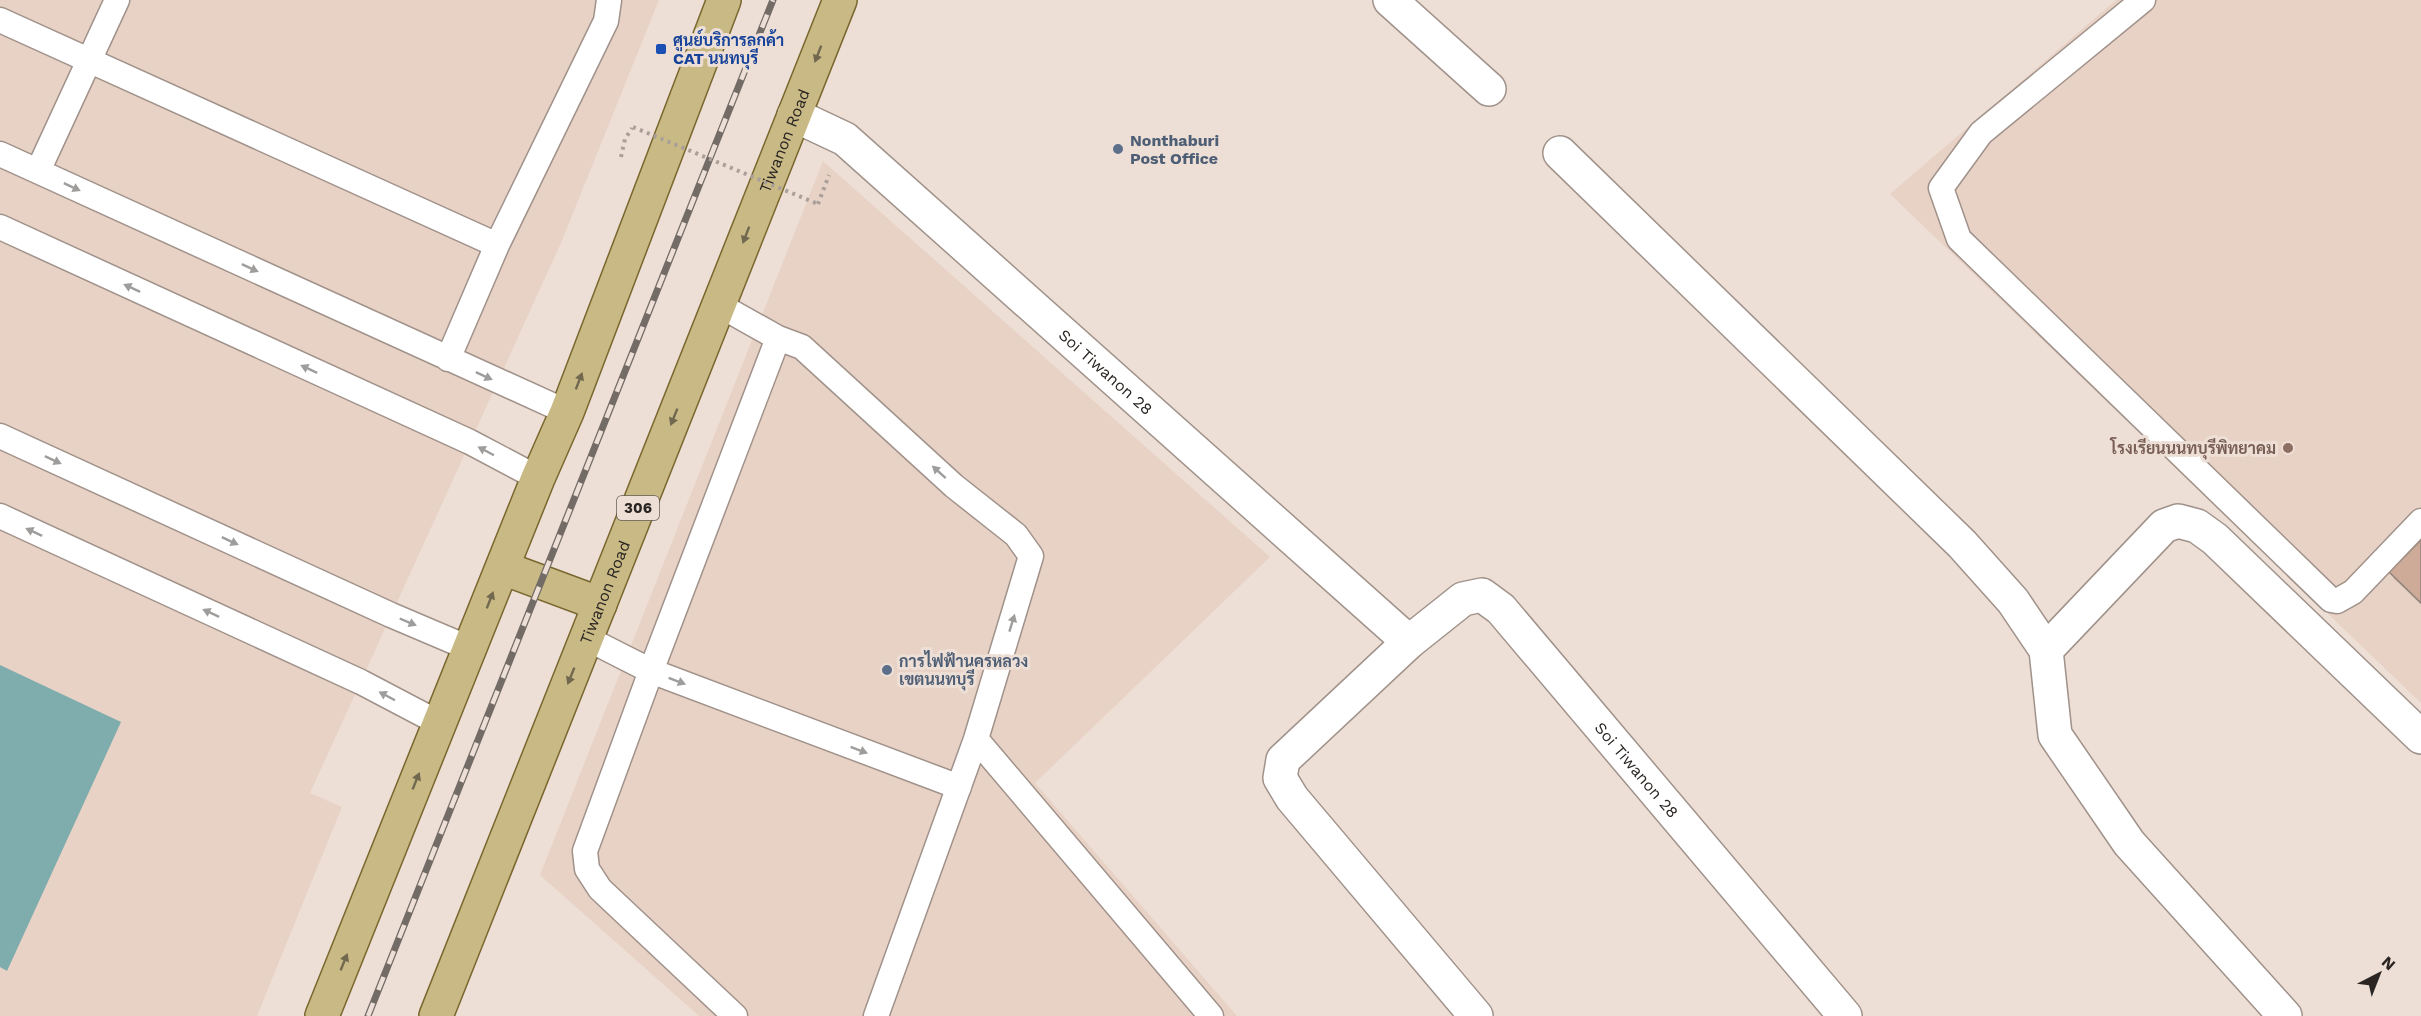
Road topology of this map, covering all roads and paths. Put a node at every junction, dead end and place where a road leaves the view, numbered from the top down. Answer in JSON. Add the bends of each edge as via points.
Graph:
{"nodes":[{"id":1,"x":117,"y":0,"type":"edge"},
{"id":2,"x":609,"y":0,"type":"edge"},
{"id":3,"x":724,"y":0,"type":"edge"},
{"id":4,"x":840,"y":0,"type":"edge"},
{"id":5,"x":1390,"y":0,"type":"edge"},
{"id":6,"x":2143,"y":0,"type":"edge"},
{"id":7,"x":0,"y":21,"type":"edge"},
{"id":8,"x":89,"y":61,"type":"junction"},
{"id":9,"x":1489,"y":89,"type":"dead end"},
{"id":10,"x":794,"y":115,"type":"junction"},
{"id":11,"x":633,"y":127,"type":"dead end"},
{"id":12,"x":1560,"y":153,"type":"dead end"},
{"id":13,"x":0,"y":154,"type":"edge"},
{"id":14,"x":38,"y":171,"type":"junction"},
{"id":15,"x":818,"y":204,"type":"dead end"},
{"id":16,"x":0,"y":227,"type":"edge"},
{"id":17,"x":497,"y":245,"type":"junction"},
{"id":18,"x":718,"y":305,"type":"junction"},
{"id":19,"x":778,"y":338,"type":"junction"},
{"id":20,"x":448,"y":359,"type":"junction"},
{"id":21,"x":567,"y":412,"type":"junction"},
{"id":22,"x":0,"y":436,"type":"edge"},
{"id":23,"x":538,"y":478,"type":"junction"},
{"id":24,"x":0,"y":516,"type":"edge"},
{"id":25,"x":2421,"y":521,"type":"edge"},
{"id":26,"x":503,"y":568,"type":"junction"},
{"id":27,"x":600,"y":604,"type":"junction"},
{"id":28,"x":586,"y":638,"type":"junction"},
{"id":29,"x":1409,"y":642,"type":"junction"},
{"id":30,"x":471,"y":649,"type":"junction"},
{"id":31,"x":2046,"y":650,"type":"junction"},
{"id":32,"x":651,"y":672,"type":"junction"},
{"id":33,"x":439,"y":723,"type":"junction"},
{"id":34,"x":2421,"y":737,"type":"edge"},
{"id":35,"x":976,"y":739,"type":"junction"},
{"id":36,"x":959,"y":787,"type":"junction"},
{"id":37,"x":444,"y":1012,"type":"edge"},
{"id":38,"x":322,"y":1016,"type":"edge"},
{"id":39,"x":735,"y":1016,"type":"edge"},
{"id":40,"x":876,"y":1016,"type":"edge"},
{"id":41,"x":1211,"y":1016,"type":"edge"},
{"id":42,"x":1476,"y":1016,"type":"edge"},
{"id":43,"x":1845,"y":1016,"type":"edge"},
{"id":44,"x":2285,"y":1016,"type":"edge"}],
"edges":[{"from":1,"to":8,"type":"lane"},
{"from":2,"to":17,"type":"lane","via":[[606,21]]},
{"from":21,"to":3,"type":"main road","one_way":true},
{"from":4,"to":10,"type":"main road","name":"Tiwanon Road","number":"306","one_way":true},
{"from":5,"to":9,"type":"street"},
{"from":6,"to":25,"type":"lane","via":[[1981,132],[1941,188],[1959,239],[2331,600],[2353,592]]},
{"from":7,"to":8,"type":"lane"},
{"from":8,"to":14,"type":"lane"},
{"from":8,"to":17,"type":"lane"},
{"from":10,"to":18,"type":"main road","name":"Tiwanon Road","number":"306","one_way":true},
{"from":10,"to":29,"type":"street","name":"Soi Tiwanon 28","via":[[845,139]]},
{"from":11,"to":15,"type":"path","bridge":true},
{"from":12,"to":31,"type":"street","via":[[1962,544],[2013,601]]},
{"from":13,"to":14,"type":"lane"},
{"from":14,"to":20,"type":"lane","one_way":true},
{"from":23,"to":16,"type":"lane","one_way":true,"via":[[470,442]]},
{"from":17,"to":20,"type":"lane"},
{"from":18,"to":19,"type":"lane"},
{"from":18,"to":27,"type":"main road","name":"Tiwanon Road","number":"306","one_way":true},
{"from":19,"to":32,"type":"lane"},
{"from":35,"to":19,"type":"lane","one_way":true,"via":[[1031,556],[1016,535],[954,486],[801,347]]},
{"from":20,"to":21,"type":"lane","one_way":true},
{"from":21,"to":23,"type":"main road"},
{"from":22,"to":30,"type":"lane","one_way":true},
{"from":23,"to":26,"type":"main road"},
{"from":33,"to":24,"type":"lane","one_way":true,"via":[[360,681]]},
{"from":26,"to":27,"type":"main road"},
{"from":30,"to":26,"type":"main road","one_way":true},
{"from":27,"to":28,"type":"main road","name":"Tiwanon Road","number":"306"},
{"from":28,"to":32,"type":"lane"},
{"from":28,"to":37,"type":"main road","name":"Tiwanon Road","number":"306","one_way":true},
{"from":29,"to":42,"type":"street","name":"Soi Tiwanon 28","via":[[1283,760],[1280,778],[1292,798]]},
{"from":29,"to":43,"type":"street","name":"Soi Tiwanon 28","via":[[1463,598],[1482,595],[1501,609]]},
{"from":30,"to":33,"type":"main road"},
{"from":31,"to":34,"type":"street","via":[[2145,543],[2164,526],[2178,521],[2197,526],[2215,539]]},
{"from":31,"to":44,"type":"street","via":[[2055,735],[2129,843]]},
{"from":32,"to":36,"type":"lane","one_way":true},
{"from":32,"to":39,"type":"lane","via":[[585,851],[587,869],[600,889]]},
{"from":38,"to":33,"type":"main road","one_way":true},
{"from":35,"to":36,"type":"lane"},
{"from":35,"to":41,"type":"lane"},
{"from":36,"to":40,"type":"lane"}]}
